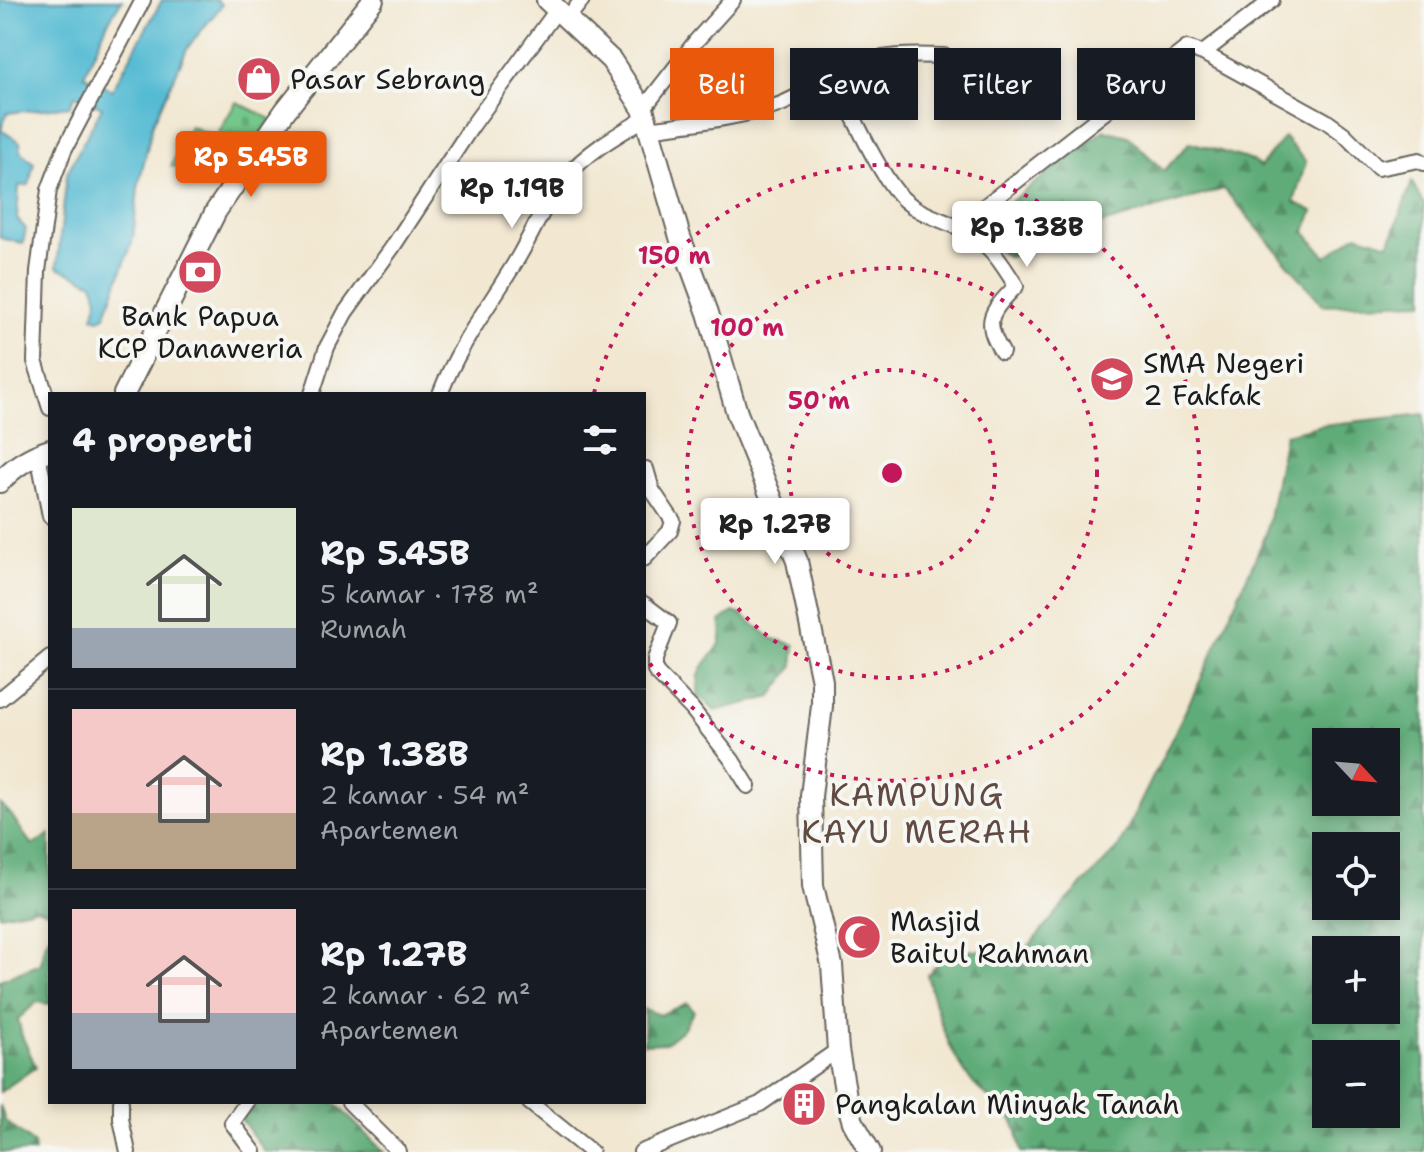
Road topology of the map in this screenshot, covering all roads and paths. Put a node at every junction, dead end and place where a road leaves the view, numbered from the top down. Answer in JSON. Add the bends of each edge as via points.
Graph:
{"nodes":[{"id":1,"x":143,"y":0,"type":"edge"},
{"id":2,"x":373,"y":0,"type":"edge"},
{"id":3,"x":582,"y":0,"type":"edge"},
{"id":4,"x":733,"y":0,"type":"edge"},
{"id":5,"x":1272,"y":0,"type":"edge"},
{"id":6,"x":557,"y":9,"type":"edge"},
{"id":7,"x":1203,"y":53,"type":"junction"},
{"id":8,"x":790,"y":98,"type":"edge"},
{"id":9,"x":645,"y":119,"type":"junction"},
{"id":10,"x":857,"y":120,"type":"edge"},
{"id":11,"x":1424,"y":163,"type":"edge"},
{"id":12,"x":958,"y":227,"type":"junction"},
{"id":13,"x":1002,"y":352,"type":"dead end"},
{"id":14,"x":125,"y":392,"type":"edge"},
{"id":15,"x":313,"y":392,"type":"edge"},
{"id":16,"x":441,"y":392,"type":"edge"},
{"id":17,"x":48,"y":402,"type":"edge"},
{"id":18,"x":44,"y":452,"type":"edge"},
{"id":19,"x":646,"y":469,"type":"dead end"},
{"id":20,"x":0,"y":482,"type":"edge"},
{"id":21,"x":48,"y":495,"type":"edge"},
{"id":22,"x":646,"y":557,"type":"edge"},
{"id":23,"x":646,"y":606,"type":"edge"},
{"id":24,"x":48,"y":660,"type":"edge"},
{"id":25,"x":0,"y":699,"type":"edge"},
{"id":26,"x":748,"y":786,"type":"dead end"},
{"id":27,"x":838,"y":1050,"type":"junction"},
{"id":28,"x":121,"y":1104,"type":"edge"},
{"id":29,"x":246,"y":1104,"type":"edge"},
{"id":30,"x":351,"y":1104,"type":"edge"},
{"id":31,"x":531,"y":1104,"type":"edge"},
{"id":32,"x":398,"y":1151,"type":"edge"},
{"id":33,"x":128,"y":1152,"type":"edge"},
{"id":34,"x":254,"y":1152,"type":"edge"},
{"id":35,"x":591,"y":1152,"type":"edge"},
{"id":36,"x":641,"y":1152,"type":"edge"},
{"id":37,"x":870,"y":1152,"type":"edge"}],
"edges":[{"from":1,"to":17,"type":"street","via":[[49,190],[38,271],[35,361]]},
{"from":2,"to":14,"type":"main road","via":[[293,100],[216,211]]},
{"from":3,"to":6,"type":"street"},
{"from":4,"to":9,"type":"street","via":[[696,41]]},
{"from":5,"to":7,"type":"street"},
{"from":6,"to":9,"type":"main road","via":[[611,60]]},
{"from":6,"to":15,"type":"street","via":[[345,313]]},
{"from":7,"to":11,"type":"street","via":[[1326,121],[1378,168]]},
{"from":7,"to":12,"type":"street","via":[[1181,51]]},
{"from":8,"to":9,"type":"street","via":[[724,118]]},
{"from":9,"to":16,"type":"street","via":[[589,156],[556,190],[460,348]]},
{"from":9,"to":27,"type":"main road","via":[[737,413],[804,588],[822,681],[811,796],[813,886],[832,965]]},
{"from":10,"to":12,"type":"street","via":[[896,191],[917,209]]},
{"from":12,"to":13,"type":"street","via":[[990,249],[1016,286],[990,320]]},
{"from":18,"to":20,"type":"main road"},
{"from":18,"to":21,"type":"street"},
{"from":19,"to":22,"type":"street","via":[[652,490],[673,521]]},
{"from":23,"to":26,"type":"street","via":[[669,623],[655,671],[692,709]]},
{"from":24,"to":25,"type":"street"},
{"from":27,"to":36,"type":"street","via":[[760,1104]]},
{"from":27,"to":37,"type":"main road","via":[[853,1122]]},
{"from":28,"to":33,"type":"street"},
{"from":29,"to":34,"type":"street","via":[[232,1123]]},
{"from":30,"to":32,"type":"street"},
{"from":31,"to":35,"type":"street"}]}
